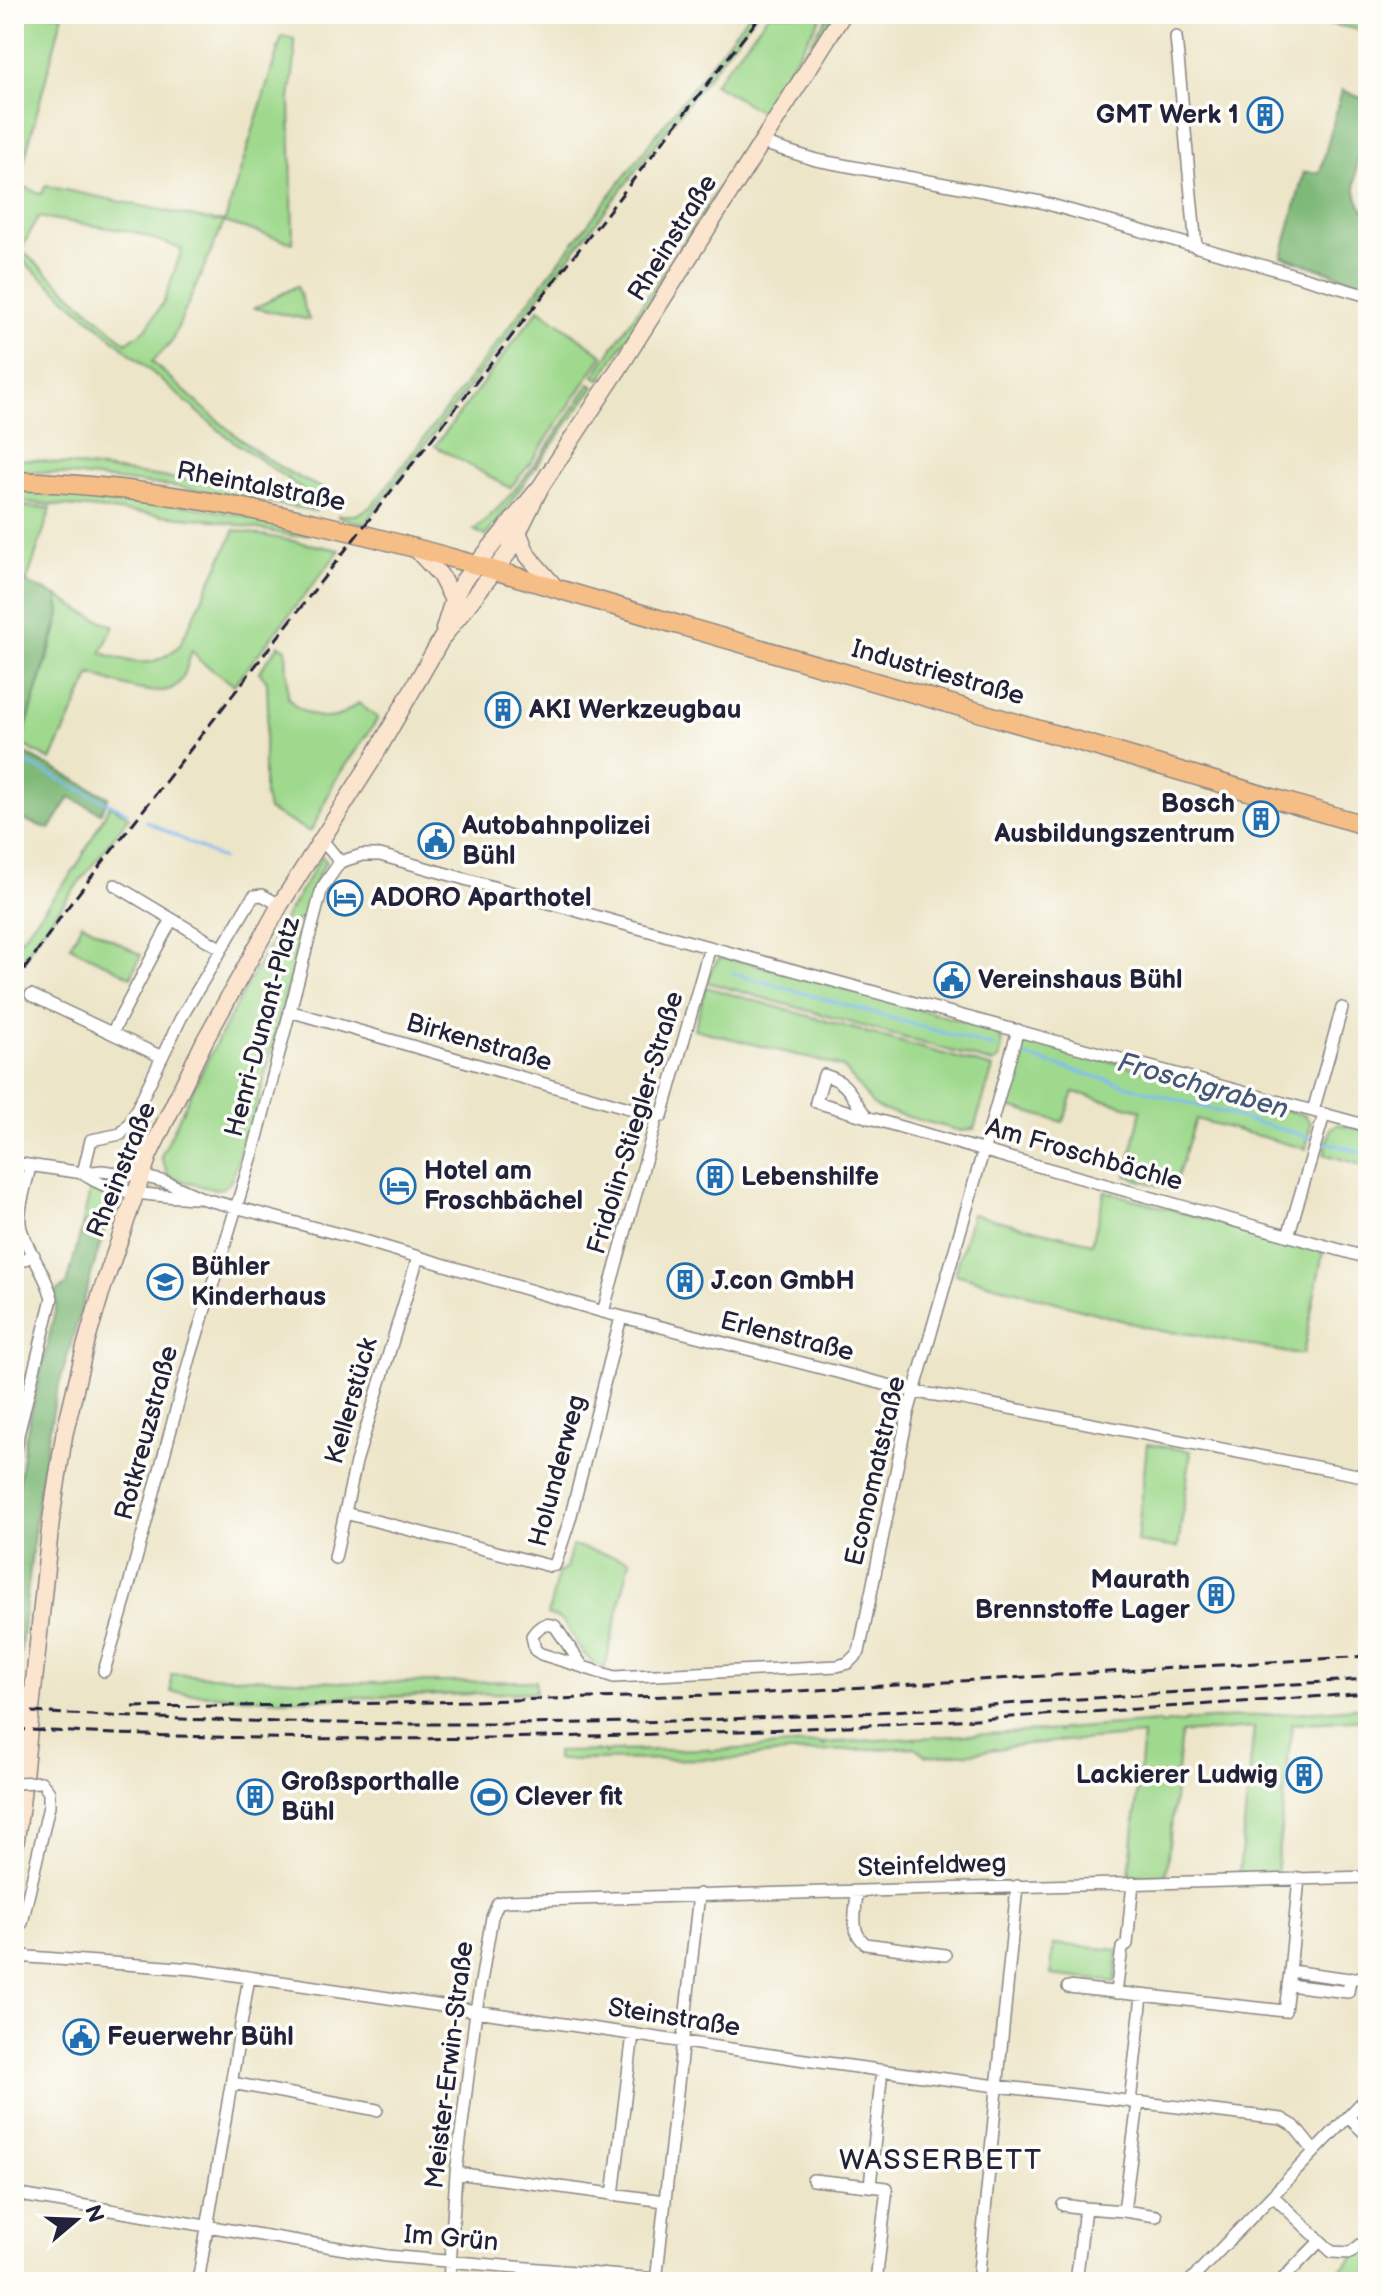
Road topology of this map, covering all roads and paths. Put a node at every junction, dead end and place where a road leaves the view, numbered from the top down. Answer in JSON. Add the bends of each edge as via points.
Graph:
{"nodes":[{"id":1,"x":843,"y":14,"type":"edge"},
{"id":2,"x":1176,"y":37,"type":"dead end"},
{"id":3,"x":762,"y":143,"type":"junction"},
{"id":4,"x":1196,"y":247,"type":"junction"},
{"id":5,"x":1368,"y":296,"type":"edge"},
{"id":6,"x":14,"y":481,"type":"edge"},
{"id":7,"x":541,"y":486,"type":"junction"},
{"id":8,"x":519,"y":534,"type":"junction"},
{"id":9,"x":416,"y":549,"type":"junction"},
{"id":10,"x":485,"y":567,"type":"junction"},
{"id":11,"x":556,"y":588,"type":"junction"},
{"id":12,"x":453,"y":600,"type":"junction"},
{"id":13,"x":442,"y":638,"type":"junction"},
{"id":14,"x":1368,"y":826,"type":"edge"},
{"id":15,"x":322,"y":840,"type":"junction"},
{"id":16,"x":340,"y":862,"type":"junction"},
{"id":17,"x":115,"y":885,"type":"dead end"},
{"id":18,"x":280,"y":905,"type":"junction"},
{"id":19,"x":172,"y":919,"type":"junction"},
{"id":20,"x":710,"y":947,"type":"junction"},
{"id":21,"x":220,"y":948,"type":"junction"},
{"id":22,"x":31,"y":995,"type":"dead end"},
{"id":23,"x":1342,"y":1008,"type":"dead end"},
{"id":24,"x":289,"y":1011,"type":"junction"},
{"id":25,"x":1018,"y":1030,"type":"junction"},
{"id":26,"x":112,"y":1033,"type":"junction"},
{"id":27,"x":162,"y":1057,"type":"junction"},
{"id":28,"x":1318,"y":1113,"type":"junction"},
{"id":29,"x":657,"y":1116,"type":"junction"},
{"id":30,"x":868,"y":1118,"type":"junction"},
{"id":31,"x":1368,"y":1126,"type":"edge"},
{"id":32,"x":984,"y":1151,"type":"junction"},
{"id":33,"x":14,"y":1163,"type":"edge"},
{"id":34,"x":30,"y":1166,"type":"junction"},
{"id":35,"x":83,"y":1173,"type":"junction"},
{"id":36,"x":138,"y":1184,"type":"junction"},
{"id":37,"x":236,"y":1207,"type":"junction"},
{"id":38,"x":1288,"y":1236,"type":"junction"},
{"id":39,"x":34,"y":1255,"type":"junction"},
{"id":40,"x":418,"y":1257,"type":"junction"},
{"id":41,"x":1368,"y":1258,"type":"edge"},
{"id":42,"x":14,"y":1264,"type":"edge"},
{"id":43,"x":603,"y":1312,"type":"junction"},
{"id":44,"x":621,"y":1317,"type":"junction"},
{"id":45,"x":915,"y":1392,"type":"junction"},
{"id":46,"x":14,"y":1397,"type":"edge"},
{"id":47,"x":27,"y":1399,"type":"junction"},
{"id":48,"x":14,"y":1465,"type":"edge"},
{"id":49,"x":1368,"y":1477,"type":"edge"},
{"id":50,"x":345,"y":1513,"type":"junction"},
{"id":51,"x":335,"y":1558,"type":"dead end"},
{"id":52,"x":583,"y":1667,"type":"junction"},
{"id":53,"x":104,"y":1671,"type":"dead end"},
{"id":54,"x":14,"y":1783,"type":"edge"},
{"id":55,"x":14,"y":1853,"type":"edge"},
{"id":56,"x":1368,"y":1877,"type":"edge"},
{"id":57,"x":1299,"y":1878,"type":"junction"},
{"id":58,"x":1133,"y":1883,"type":"junction"},
{"id":59,"x":1017,"y":1886,"type":"junction"},
{"id":60,"x":857,"y":1891,"type":"junction"},
{"id":61,"x":699,"y":1894,"type":"junction"},
{"id":62,"x":498,"y":1903,"type":"joint"},
{"id":63,"x":22,"y":1923,"type":"dead end"},
{"id":64,"x":14,"y":1952,"type":"edge"},
{"id":65,"x":945,"y":1955,"type":"dead end"},
{"id":66,"x":1290,"y":1971,"type":"junction"},
{"id":67,"x":1368,"y":1976,"type":"edge"},
{"id":68,"x":249,"y":1977,"type":"junction"},
{"id":69,"x":1350,"y":1979,"type":"junction"},
{"id":70,"x":1288,"y":1985,"type":"junction"},
{"id":71,"x":1068,"y":1987,"type":"dead end"},
{"id":72,"x":1116,"y":1993,"type":"junction"},
{"id":73,"x":1142,"y":1996,"type":"junction"},
{"id":74,"x":476,"y":2011,"type":"junction"},
{"id":75,"x":633,"y":2034,"type":"junction"},
{"id":76,"x":681,"y":2043,"type":"junction"},
{"id":77,"x":882,"y":2070,"type":"junction"},
{"id":78,"x":232,"y":2083,"type":"junction"},
{"id":79,"x":997,"y":2086,"type":"junction"},
{"id":80,"x":1368,"y":2096,"type":"edge"},
{"id":81,"x":1134,"y":2102,"type":"junction"},
{"id":82,"x":377,"y":2110,"type":"dead end"},
{"id":83,"x":1348,"y":2117,"type":"junction"},
{"id":84,"x":1368,"y":2136,"type":"edge"},
{"id":85,"x":1314,"y":2151,"type":"junction"},
{"id":86,"x":456,"y":2173,"type":"junction"},
{"id":87,"x":813,"y":2180,"type":"dead end"},
{"id":88,"x":870,"y":2186,"type":"junction"},
{"id":89,"x":14,"y":2194,"type":"edge"},
{"id":90,"x":613,"y":2195,"type":"junction"},
{"id":91,"x":1273,"y":2196,"type":"junction"},
{"id":92,"x":664,"y":2201,"type":"junction"},
{"id":93,"x":1063,"y":2205,"type":"dead end"},
{"id":94,"x":1085,"y":2208,"type":"junction"},
{"id":95,"x":1124,"y":2211,"type":"junction"},
{"id":96,"x":1156,"y":2216,"type":"dead end"},
{"id":97,"x":208,"y":2225,"type":"junction"},
{"id":98,"x":1368,"y":2239,"type":"edge"},
{"id":99,"x":1320,"y":2241,"type":"junction"},
{"id":100,"x":450,"y":2261,"type":"junction"},
{"id":101,"x":656,"y":2280,"type":"edge"},
{"id":102,"x":198,"y":2282,"type":"edge"},
{"id":103,"x":449,"y":2282,"type":"edge"},
{"id":104,"x":692,"y":2282,"type":"edge"},
{"id":105,"x":876,"y":2282,"type":"edge"},
{"id":106,"x":978,"y":2282,"type":"edge"},
{"id":107,"x":1076,"y":2282,"type":"edge"},
{"id":108,"x":1189,"y":2282,"type":"edge"},
{"id":109,"x":1280,"y":2282,"type":"edge"}],
"edges":[{"from":1,"to":3,"type":"street","name":"Rheinstraße"},
{"from":2,"to":4,"type":"street"},
{"from":3,"to":4,"type":"street","via":[[816,160],[1008,194]]},
{"from":3,"to":7,"type":"street","name":"Rheinstraße"},
{"from":4,"to":5,"type":"street"},
{"from":6,"to":9,"type":"main road","name":"Rheintalstraße","via":[[191,498],[322,523]]},
{"from":7,"to":8,"type":"street","name":"Rheinstraße"},
{"from":7,"to":10,"type":"street","name":"Rheinstraße"},
{"from":8,"to":10,"type":"street","name":"Rheinstraße"},
{"from":8,"to":11,"type":"street","via":[[528,556]]},
{"from":9,"to":10,"type":"main road","name":"Rheintalstraße"},
{"from":9,"to":12,"type":"street","via":[[440,575]]},
{"from":10,"to":11,"type":"main road","name":"Industriestraße"},
{"from":10,"to":12,"type":"street","name":"Rheinstraße","via":[[463,581]]},
{"from":10,"to":13,"type":"street","name":"Rheinstraße"},
{"from":11,"to":14,"type":"main road","name":"Industriestraße"},
{"from":12,"to":13,"type":"street","name":"Rheinstraße"},
{"from":13,"to":15,"type":"street","name":"Rheinstraße"},
{"from":15,"to":16,"type":"street"},
{"from":15,"to":18,"type":"street","name":"Rheinstraße"},
{"from":16,"to":20,"type":"street","via":[[380,855]]},
{"from":16,"to":24,"type":"street","name":"Henri-Dunant-Platz","via":[[322,888]]},
{"from":17,"to":19,"type":"street"},
{"from":18,"to":21,"type":"street","via":[[254,896]]},
{"from":18,"to":36,"type":"street","name":"Rheinstraße","via":[[205,1040]]},
{"from":19,"to":21,"type":"street"},
{"from":19,"to":26,"type":"street"},
{"from":20,"to":25,"type":"street"},
{"from":20,"to":29,"type":"street","name":"Fridolin-Stiegler-Straße","via":[[662,1116]]},
{"from":21,"to":27,"type":"street"},
{"from":22,"to":26,"type":"street"},
{"from":23,"to":28,"type":"street"},
{"from":24,"to":29,"type":"street","name":"Birkenstraße"},
{"from":24,"to":37,"type":"street","name":"Henri-Dunant-Platz"},
{"from":25,"to":28,"type":"street"},
{"from":25,"to":32,"type":"street","name":"Economatstraße"},
{"from":26,"to":27,"type":"street"},
{"from":27,"to":35,"type":"street","via":[[125,1131],[91,1140]]},
{"from":28,"to":31,"type":"street"},
{"from":28,"to":38,"type":"street","via":[[1320,1131]]},
{"from":29,"to":43,"type":"street","name":"Fridolin-Stiegler-Straße"},
{"from":30,"to":30,"type":"street","name":"Am Froschbächle","via":[[816,1102],[824,1075],[848,1087]]},
{"from":30,"to":32,"type":"street","name":"Am Froschbächle"},
{"from":32,"to":38,"type":"street","name":"Am Froschbächle"},
{"from":32,"to":45,"type":"street","name":"Economatstraße"},
{"from":33,"to":34,"type":"street","name":"Erlenstraße"},
{"from":34,"to":35,"type":"street","name":"Erlenstraße"},
{"from":34,"to":39,"type":"street","via":[[20,1219]]},
{"from":35,"to":36,"type":"street","name":"Erlenstraße","via":[[91,1180]]},
{"from":36,"to":37,"type":"street","name":"Erlenstraße"},
{"from":36,"to":55,"type":"street","name":"Rheinstraße","via":[[85,1347],[64,1436]]},
{"from":37,"to":40,"type":"street","name":"Erlenstraße"},
{"from":37,"to":53,"type":"street","name":"Rotkreuzstraße"},
{"from":38,"to":41,"type":"street","name":"Am Froschbächle"},
{"from":39,"to":42,"type":"street"},
{"from":39,"to":47,"type":"street","via":[[52,1298]]},
{"from":40,"to":43,"type":"street","name":"Erlenstraße"},
{"from":40,"to":50,"type":"street","name":"Kellerstück"},
{"from":43,"to":44,"type":"street","name":"Erlenstraße"},
{"from":44,"to":45,"type":"street","name":"Erlenstraße"},
{"from":44,"to":50,"type":"street","name":"Holunderweg","via":[[555,1565]]},
{"from":45,"to":49,"type":"street","name":"Erlenstraße"},
{"from":45,"to":52,"type":"street","name":"Economatstraße","via":[[859,1652],[848,1663],[614,1677]]},
{"from":46,"to":47,"type":"street"},
{"from":47,"to":48,"type":"street"},
{"from":50,"to":51,"type":"street","name":"Kellerstück"},
{"from":52,"to":52,"type":"street","name":"Economatstraße","via":[[560,1630],[550,1625],[537,1628],[532,1636],[535,1650]]},
{"from":54,"to":63,"type":"street","bridge":true,"via":[[41,1782],[49,1792]]},
{"from":56,"to":57,"type":"street","name":"Steinfeldweg"},
{"from":57,"to":58,"type":"street","name":"Steinfeldweg"},
{"from":57,"to":66,"type":"street"},
{"from":58,"to":59,"type":"street","name":"Steinfeldweg"},
{"from":58,"to":72,"type":"street"},
{"from":59,"to":60,"type":"street","name":"Steinfeldweg"},
{"from":59,"to":79,"type":"street"},
{"from":60,"to":61,"type":"street","name":"Steinfeldweg"},
{"from":60,"to":65,"type":"street","via":[[854,1933],[866,1944]]},
{"from":61,"to":62,"type":"street","name":"Steinfeldweg"},
{"from":61,"to":76,"type":"street"},
{"from":62,"to":74,"type":"street","name":"Meister-Erwin-Straße"},
{"from":64,"to":68,"type":"street","name":"Steinstraße"},
{"from":66,"to":69,"type":"street"},
{"from":66,"to":70,"type":"street"},
{"from":67,"to":69,"type":"street"},
{"from":68,"to":74,"type":"street","name":"Steinstraße"},
{"from":68,"to":78,"type":"street"},
{"from":69,"to":70,"type":"street","via":[[1348,1992]]},
{"from":70,"to":73,"type":"street","via":[[1285,2011]]},
{"from":71,"to":72,"type":"street"},
{"from":72,"to":73,"type":"street"},
{"from":73,"to":81,"type":"street"},
{"from":74,"to":75,"type":"street","name":"Steinstraße"},
{"from":74,"to":86,"type":"street","name":"Meister-Erwin-Straße"},
{"from":75,"to":76,"type":"street","name":"Steinstraße"},
{"from":75,"to":90,"type":"street"},
{"from":76,"to":77,"type":"street","name":"Steinstraße"},
{"from":76,"to":92,"type":"street"},
{"from":77,"to":79,"type":"street","name":"Steinstraße"},
{"from":77,"to":88,"type":"street"},
{"from":78,"to":82,"type":"street"},
{"from":78,"to":97,"type":"street"},
{"from":79,"to":81,"type":"street","name":"Steinstraße"},
{"from":79,"to":106,"type":"street"},
{"from":80,"to":83,"type":"street"},
{"from":81,"to":85,"type":"street","name":"Steinstraße","via":[[1282,2119]]},
{"from":81,"to":95,"type":"street"},
{"from":83,"to":84,"type":"street"},
{"from":83,"to":85,"type":"street"},
{"from":85,"to":91,"type":"street"},
{"from":86,"to":90,"type":"street"},
{"from":86,"to":100,"type":"street","name":"Meister-Erwin-Straße"},
{"from":87,"to":88,"type":"street"},
{"from":88,"to":105,"type":"street","via":[[887,2188]]},
{"from":89,"to":97,"type":"street","name":"Im Grün"},
{"from":90,"to":92,"type":"street"},
{"from":91,"to":99,"type":"street"},
{"from":91,"to":108,"type":"street"},
{"from":92,"to":101,"type":"street"},
{"from":93,"to":94,"type":"street"},
{"from":94,"to":95,"type":"street"},
{"from":94,"to":107,"type":"street"},
{"from":95,"to":96,"type":"street"},
{"from":97,"to":100,"type":"street","name":"Im Grün","via":[[334,2249]]},
{"from":97,"to":102,"type":"street"},
{"from":98,"to":99,"type":"street","via":[[1350,2253],[1332,2252]]},
{"from":99,"to":109,"type":"street"},
{"from":100,"to":101,"type":"street","name":"Im Grün"},
{"from":100,"to":103,"type":"street","name":"Meister-Erwin-Straße"},
{"from":101,"to":104,"type":"street","name":"Im Grün"}]}
